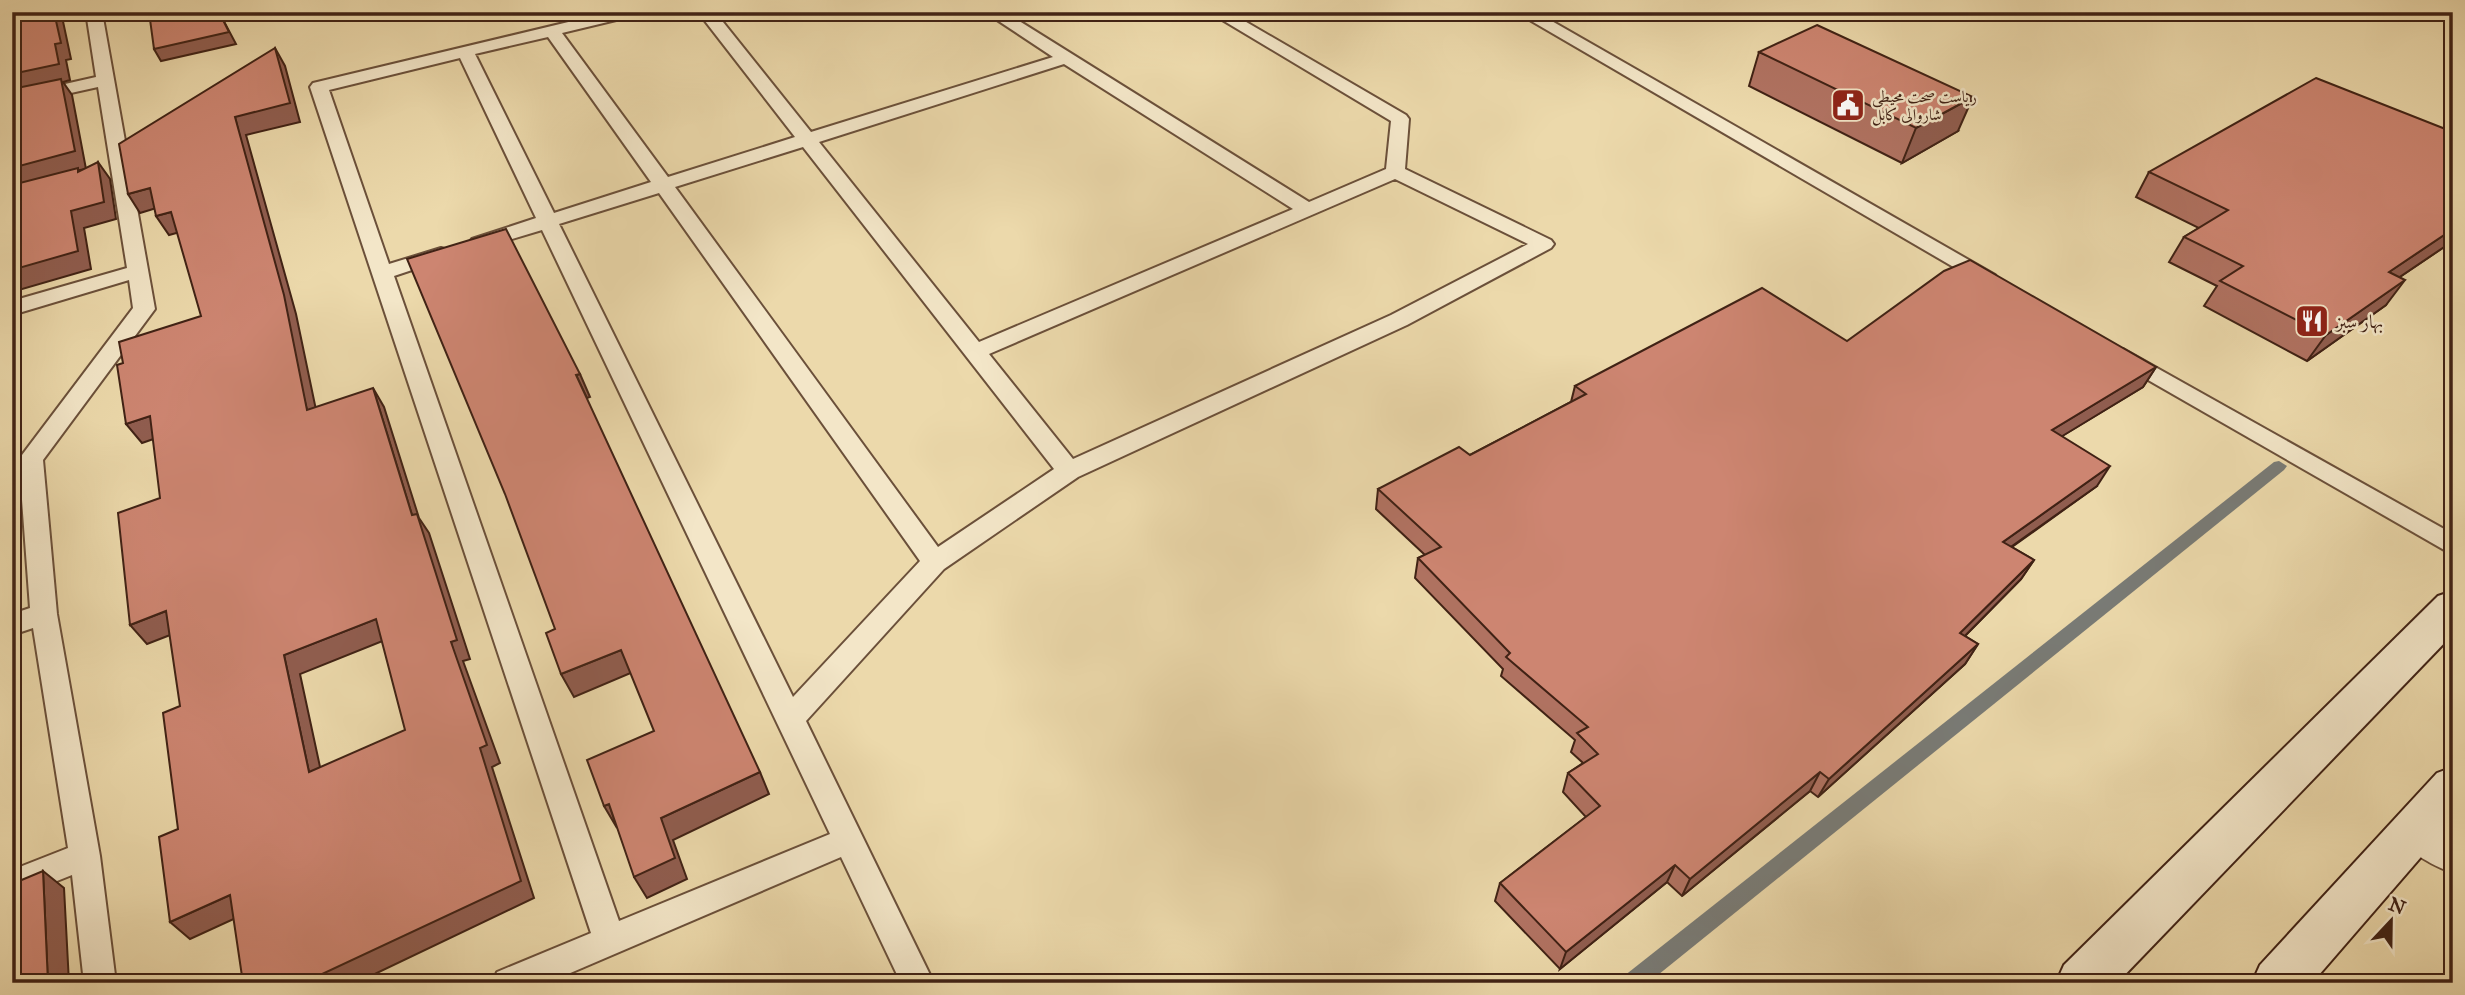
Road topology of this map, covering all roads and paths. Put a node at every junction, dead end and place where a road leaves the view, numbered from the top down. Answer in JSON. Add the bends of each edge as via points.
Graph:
{"nodes":[{"id":1,"x":94,"y":12,"type":"edge"},
{"id":2,"x":631,"y":12,"type":"edge"},
{"id":3,"x":706,"y":12,"type":"edge"},
{"id":4,"x":993,"y":12,"type":"edge"},
{"id":5,"x":1217,"y":12,"type":"edge"},
{"id":6,"x":1524,"y":12,"type":"edge"},
{"id":7,"x":552,"y":31,"type":"junction"},
{"id":8,"x":466,"y":53,"type":"junction"},
{"id":9,"x":1066,"y":58,"type":"junction"},
{"id":10,"x":106,"y":80,"type":"junction"},
{"id":11,"x":12,"y":102,"type":"edge"},
{"id":12,"x":807,"y":140,"type":"junction"},
{"id":13,"x":1395,"y":172,"type":"junction"},
{"id":14,"x":663,"y":185,"type":"junction"},
{"id":15,"x":1307,"y":209,"type":"junction"},
{"id":16,"x":547,"y":221,"type":"junction"},
{"id":17,"x":138,"y":271,"type":"junction"},
{"id":18,"x":382,"y":273,"type":"junction"},
{"id":19,"x":2006,"y":290,"type":"edge"},
{"id":20,"x":12,"y":308,"type":"edge"},
{"id":21,"x":2103,"y":345,"type":"edge"},
{"id":22,"x":975,"y":352,"type":"junction"},
{"id":23,"x":22,"y":462,"type":"edge"},
{"id":24,"x":1069,"y":471,"type":"junction"},
{"id":25,"x":2453,"y":546,"type":"edge"},
{"id":26,"x":935,"y":562,"type":"junction"},
{"id":27,"x":2453,"y":607,"type":"edge"},
{"id":28,"x":44,"y":614,"type":"junction"},
{"id":29,"x":12,"y":625,"type":"edge"},
{"id":30,"x":790,"y":719,"type":"junction"},
{"id":31,"x":2453,"y":788,"type":"edge"},
{"id":32,"x":848,"y":839,"type":"junction"},
{"id":33,"x":2435,"y":840,"type":"edge"},
{"id":34,"x":85,"y":856,"type":"junction"},
{"id":35,"x":12,"y":885,"type":"edge"},
{"id":36,"x":610,"y":941,"type":"junction"},
{"id":37,"x":100,"y":983,"type":"edge"},
{"id":38,"x":509,"y":983,"type":"edge"},
{"id":39,"x":918,"y":983,"type":"edge"},
{"id":40,"x":2082,"y":983,"type":"edge"},
{"id":41,"x":2278,"y":983,"type":"edge"}],
"edges":[{"from":1,"to":10,"type":"lane"},
{"from":2,"to":7,"type":"lane"},
{"from":3,"to":12,"type":"lane"},
{"from":4,"to":9,"type":"lane"},
{"from":5,"to":13,"type":"lane","via":[[1400,119]]},
{"from":6,"to":19,"type":"lane"},
{"from":7,"to":8,"type":"lane"},
{"from":7,"to":14,"type":"lane"},
{"from":8,"to":16,"type":"lane"},
{"from":8,"to":18,"type":"lane","via":[[319,87]]},
{"from":9,"to":12,"type":"lane"},
{"from":9,"to":15,"type":"lane"},
{"from":10,"to":11,"type":"lane"},
{"from":10,"to":17,"type":"lane","via":[[114,170]]},
{"from":12,"to":14,"type":"lane"},
{"from":12,"to":22,"type":"lane"},
{"from":13,"to":15,"type":"lane"},
{"from":13,"to":24,"type":"lane","via":[[1544,244],[1399,320]]},
{"from":14,"to":16,"type":"lane"},
{"from":14,"to":26,"type":"lane"},
{"from":15,"to":22,"type":"lane"},
{"from":16,"to":18,"type":"lane"},
{"from":16,"to":30,"type":"lane"},
{"from":17,"to":20,"type":"lane"},
{"from":17,"to":23,"type":"lane","via":[[144,309]]},
{"from":18,"to":36,"type":"lane"},
{"from":21,"to":25,"type":"lane"},
{"from":22,"to":24,"type":"lane"},
{"from":23,"to":28,"type":"lane"},
{"from":24,"to":26,"type":"lane"},
{"from":26,"to":30,"type":"lane"},
{"from":27,"to":40,"type":"main road"},
{"from":28,"to":29,"type":"lane"},
{"from":28,"to":34,"type":"lane"},
{"from":30,"to":32,"type":"lane"},
{"from":31,"to":33,"type":"main road"},
{"from":32,"to":36,"type":"lane"},
{"from":32,"to":39,"type":"lane"},
{"from":33,"to":41,"type":"main road"},
{"from":34,"to":35,"type":"lane"},
{"from":34,"to":37,"type":"lane"},
{"from":36,"to":38,"type":"lane"}]}
